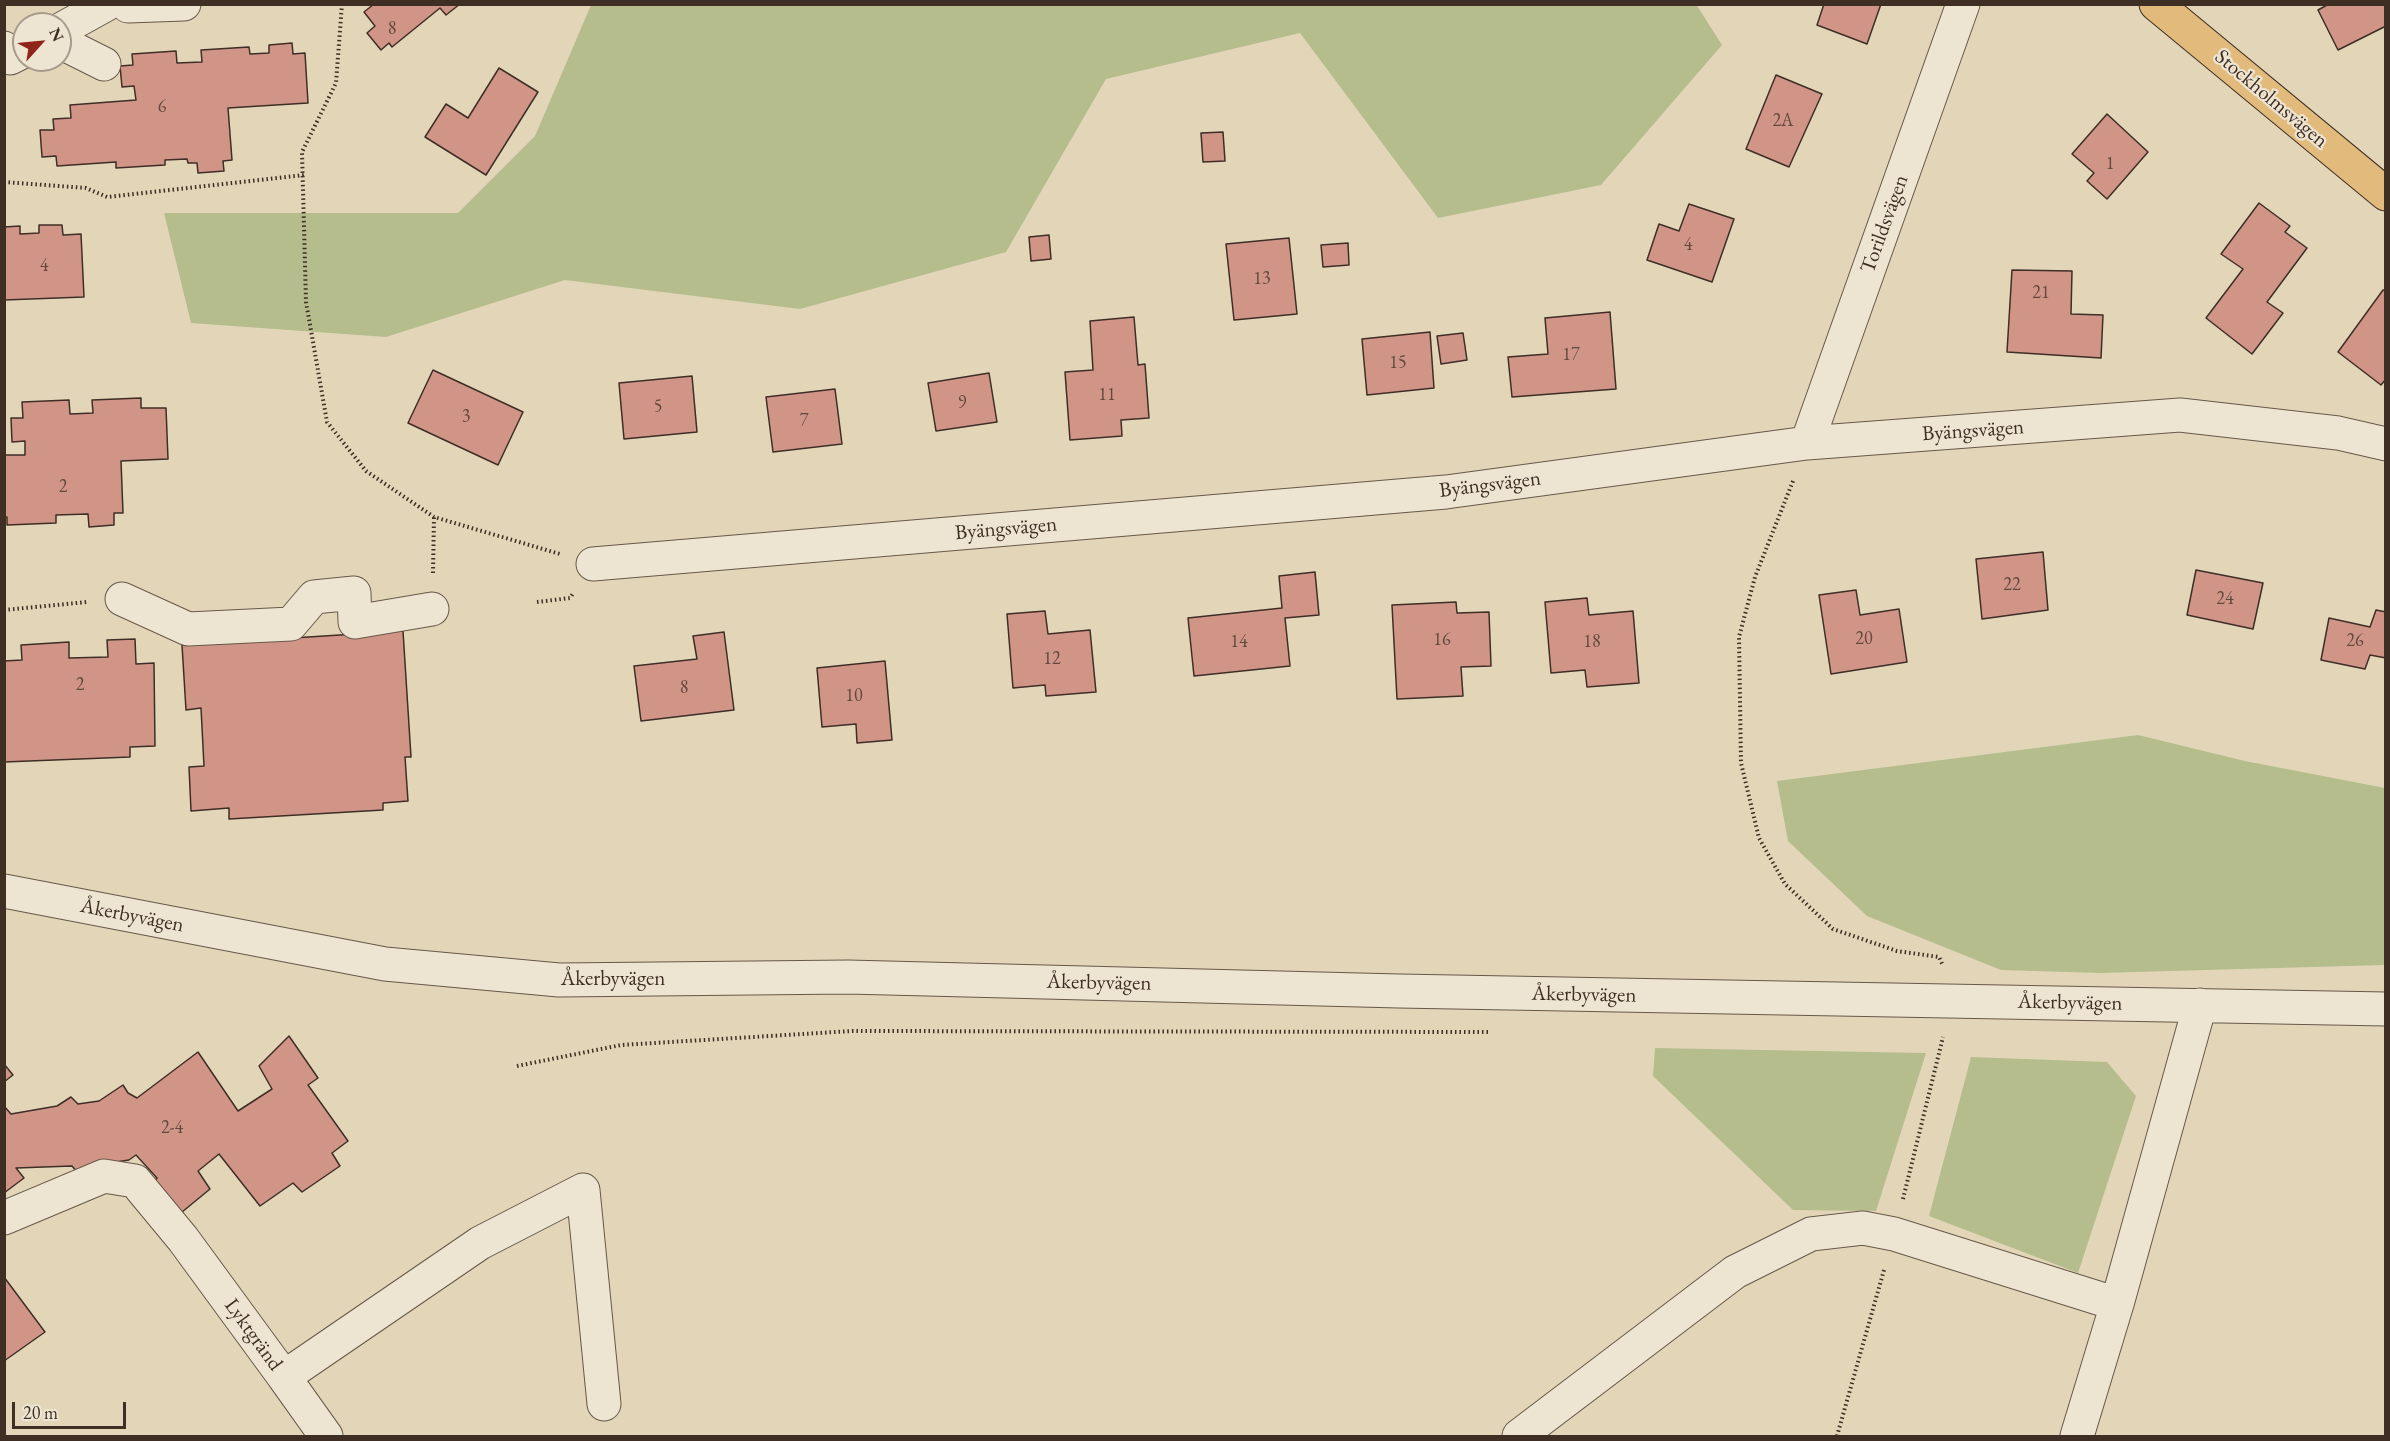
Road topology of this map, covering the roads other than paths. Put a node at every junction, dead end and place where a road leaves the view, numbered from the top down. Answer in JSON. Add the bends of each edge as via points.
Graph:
{"nodes":[{"id":1,"x":107,"y":4,"type":"edge"},
{"id":2,"x":127,"y":4,"type":"edge"},
{"id":3,"x":184,"y":4,"type":"edge"},
{"id":4,"x":1963,"y":4,"type":"edge"},
{"id":5,"x":2156,"y":4,"type":"edge"},
{"id":6,"x":72,"y":23,"type":"edge"},
{"id":7,"x":72,"y":48,"type":"edge"},
{"id":8,"x":104,"y":64,"type":"dead end"},
{"id":9,"x":2385,"y":194,"type":"edge"},
{"id":10,"x":1807,"y":444,"type":"junction"},
{"id":11,"x":2385,"y":444,"type":"edge"},
{"id":12,"x":593,"y":564,"type":"road end"},
{"id":13,"x":122,"y":598,"type":"road end"},
{"id":14,"x":432,"y":609,"type":"road end"},
{"id":15,"x":4,"y":891,"type":"edge"},
{"id":16,"x":2200,"y":1005,"type":"junction"},
{"id":17,"x":2385,"y":1009,"type":"edge"},
{"id":18,"x":4,"y":1218,"type":"edge"},
{"id":19,"x":2117,"y":1304,"type":"junction"},
{"id":20,"x":284,"y":1377,"type":"junction"},
{"id":21,"x":604,"y":1404,"type":"dead end"},
{"id":22,"x":326,"y":1437,"type":"edge"},
{"id":23,"x":1519,"y":1437,"type":"edge"},
{"id":24,"x":2077,"y":1437,"type":"edge"}],
"edges":[{"from":1,"to":6,"type":"street"},
{"from":2,"to":3,"type":"street"},
{"from":4,"to":10,"type":"street","name":"Torildsvägen"},
{"from":5,"to":9,"type":"main road","name":"Stockholmsvägen"},
{"from":7,"to":8,"type":"street"},
{"from":10,"to":11,"type":"street","name":"Byängsvägen","via":[[2180,415],[2338,433]]},
{"from":10,"to":12,"type":"street","name":"Byängsvägen","via":[[1446,492]]},
{"from":13,"to":14,"type":"street","via":[[188,629],[291,624],[314,597],[354,593],[355,622]]},
{"from":15,"to":16,"type":"street","name":"Åkerbyvägen","via":[[385,964],[559,980],[848,977]]},
{"from":16,"to":17,"type":"street","name":"Åkerbyvägen"},
{"from":16,"to":19,"type":"street"},
{"from":18,"to":20,"type":"street","name":"Lyktgränd","via":[[104,1176],[135,1181],[183,1239]]},
{"from":19,"to":23,"type":"street","via":[[1894,1234],[1863,1228],[1811,1234],[1735,1272]]},
{"from":19,"to":24,"type":"street"},
{"from":20,"to":21,"type":"street","name":"Lyktgränd","via":[[480,1243],[583,1190]]},
{"from":20,"to":22,"type":"street"}]}
